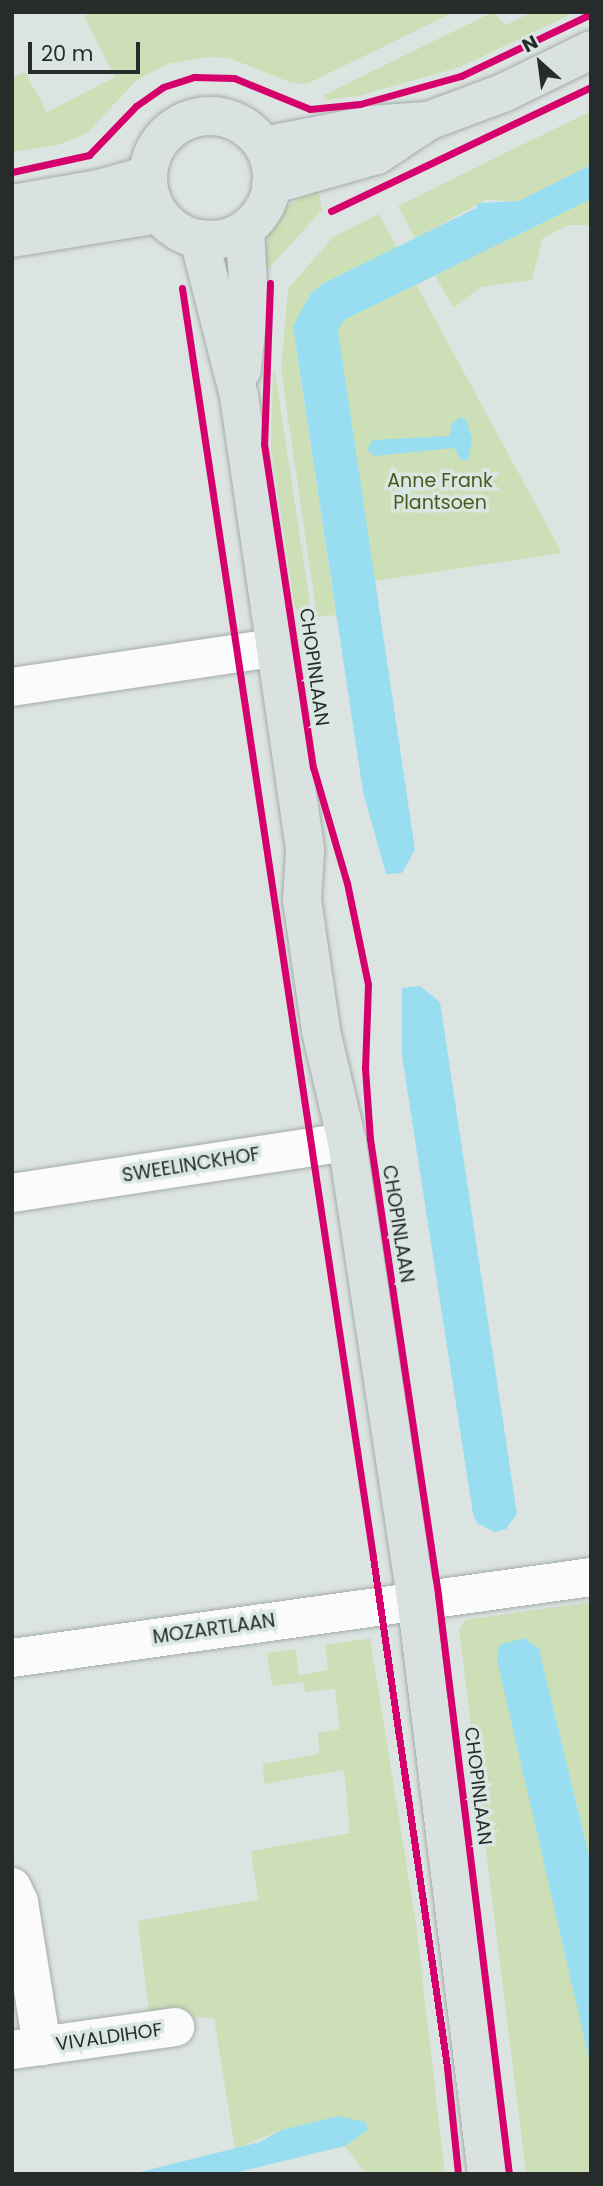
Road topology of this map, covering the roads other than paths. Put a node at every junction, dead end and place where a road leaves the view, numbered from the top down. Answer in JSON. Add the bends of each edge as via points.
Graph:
{"nodes":[{"id":1,"x":591,"y":50,"type":"edge"},
{"id":2,"x":428,"y":121,"type":"junction"},
{"id":3,"x":264,"y":146,"type":"junction"},
{"id":4,"x":148,"y":175,"type":"junction"},
{"id":5,"x":271,"y":186,"type":"junction"},
{"id":6,"x":12,"y":204,"type":"edge"},
{"id":7,"x":159,"y":214,"type":"junction"},
{"id":8,"x":245,"y":229,"type":"junction"},
{"id":9,"x":12,"y":238,"type":"edge"},
{"id":10,"x":199,"y":239,"type":"junction"},
{"id":11,"x":239,"y":396,"type":"junction"},
{"id":12,"x":272,"y":648,"type":"junction"},
{"id":13,"x":12,"y":687,"type":"edge"},
{"id":14,"x":347,"y":1142,"type":"junction"},
{"id":15,"x":12,"y":1193,"type":"edge"},
{"id":16,"x":591,"y":1577,"type":"edge"},
{"id":17,"x":416,"y":1598,"type":"junction"},
{"id":18,"x":12,"y":1658,"type":"edge"},
{"id":19,"x":12,"y":1887,"type":"edge"},
{"id":20,"x":176,"y":2027,"type":"dead end"},
{"id":21,"x":27,"y":2048,"type":"edge"},
{"id":22,"x":486,"y":2174,"type":"edge"}],
"edges":[{"from":1,"to":2,"type":"main road","via":[[503,93]]},
{"from":2,"to":3,"type":"main road","via":[[370,125]]},
{"from":2,"to":5,"type":"main road","via":[[377,155]]},
{"from":3,"to":4,"type":"main road","via":[[234,120],[195,117],[161,138]]},
{"from":3,"to":5,"type":"main road"},
{"from":4,"to":6,"type":"main road"},
{"from":4,"to":7,"type":"main road","via":[[150,196]]},
{"from":5,"to":8,"type":"main road","via":[[260,214]]},
{"from":7,"to":9,"type":"main road"},
{"from":7,"to":10,"type":"main road","via":[[177,230]]},
{"from":8,"to":10,"type":"main road","via":[[223,238]]},
{"from":8,"to":11,"type":"main road","name":"CHOPINLAAN","via":[[249,302]]},
{"from":10,"to":11,"type":"main road","name":"CHOPINLAAN"},
{"from":11,"to":12,"type":"main road","name":"CHOPINLAAN"},
{"from":12,"to":13,"type":"street"},
{"from":12,"to":14,"type":"main road","name":"CHOPINLAAN","via":[[305,851],[325,896],[338,960]]},
{"from":14,"to":15,"type":"street","name":"SWEELINCKHOF"},
{"from":14,"to":17,"type":"main road","name":"CHOPINLAAN"},
{"from":16,"to":17,"type":"street","name":"MOZARTLAAN"},
{"from":17,"to":18,"type":"street","name":"MOZARTLAAN"},
{"from":17,"to":22,"type":"main road","name":"CHOPINLAAN"},
{"from":19,"to":21,"type":"street","name":"VIVALDIHOF","via":[[19,1902]]},
{"from":20,"to":21,"type":"street","name":"VIVALDIHOF"}]}
